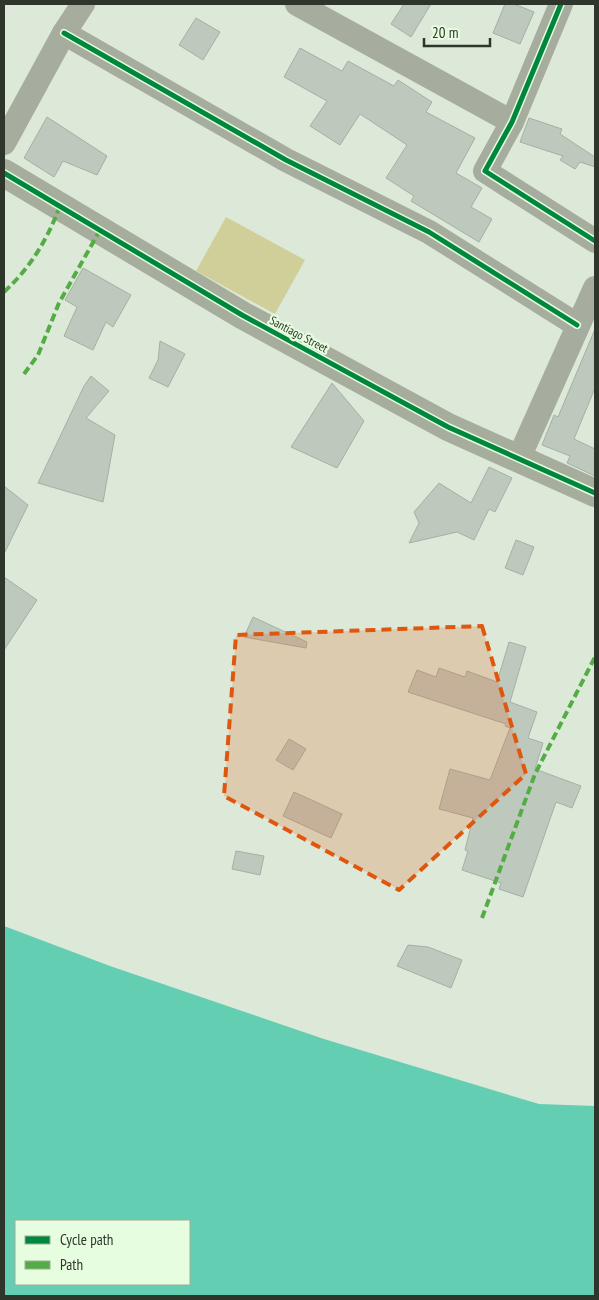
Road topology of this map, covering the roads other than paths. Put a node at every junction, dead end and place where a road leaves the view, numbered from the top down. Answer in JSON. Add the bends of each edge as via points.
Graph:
{"nodes":[{"id":1,"x":83,"y":4,"type":"edge"},
{"id":2,"x":297,"y":4,"type":"edge"},
{"id":3,"x":561,"y":4,"type":"edge"},
{"id":4,"x":64,"y":33,"type":"junction"},
{"id":5,"x":512,"y":122,"type":"junction"},
{"id":6,"x":4,"y":143,"type":"edge"},
{"id":7,"x":4,"y":173,"type":"edge"},
{"id":8,"x":595,"y":241,"type":"edge"},
{"id":9,"x":595,"y":288,"type":"edge"},
{"id":10,"x":577,"y":325,"type":"junction"},
{"id":11,"x":518,"y":460,"type":"junction"},
{"id":12,"x":595,"y":493,"type":"edge"}],
"edges":[{"from":1,"to":4,"type":"street"},
{"from":2,"to":5,"type":"street"},
{"from":3,"to":5,"type":"street"},
{"from":4,"to":6,"type":"street"},
{"from":4,"to":10,"type":"street","via":[[286,160],[429,232]]},
{"from":5,"to":8,"type":"street","via":[[485,171]]},
{"from":7,"to":11,"type":"street","name":"Santiago Street","via":[[242,315]]},
{"from":9,"to":10,"type":"street"},
{"from":10,"to":11,"type":"street"},
{"from":11,"to":12,"type":"street","name":"Santiago Street"}]}
